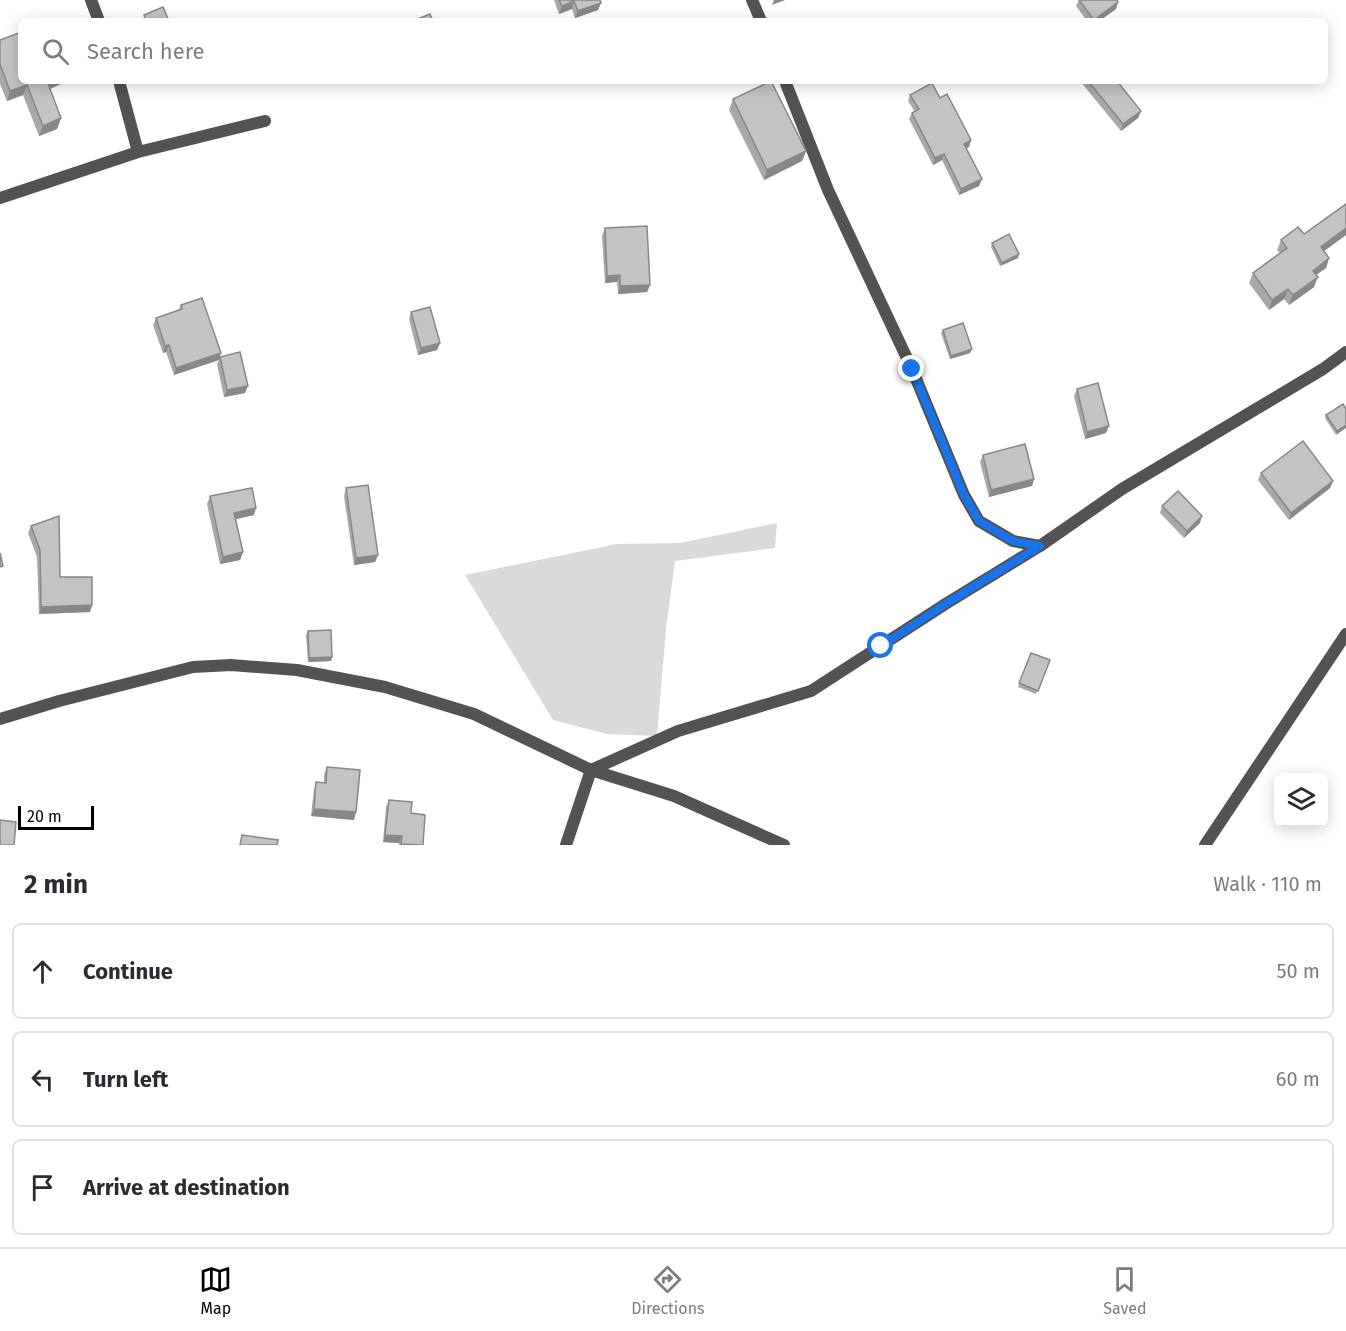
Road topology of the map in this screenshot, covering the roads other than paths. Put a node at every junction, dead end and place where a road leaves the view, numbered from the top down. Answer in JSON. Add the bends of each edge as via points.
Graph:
{"nodes":[{"id":1,"x":91,"y":0,"type":"edge"},
{"id":2,"x":752,"y":0,"type":"edge"},
{"id":3,"x":98,"y":18,"type":"edge"},
{"id":4,"x":760,"y":18,"type":"edge"},
{"id":5,"x":120,"y":84,"type":"edge"},
{"id":6,"x":786,"y":84,"type":"edge"},
{"id":7,"x":265,"y":121,"type":"dead end"},
{"id":8,"x":138,"y":152,"type":"junction"},
{"id":9,"x":0,"y":198,"type":"edge"},
{"id":10,"x":1346,"y":352,"type":"edge"},
{"id":11,"x":1040,"y":546,"type":"junction"},
{"id":12,"x":1346,"y":634,"type":"edge"},
{"id":13,"x":0,"y":719,"type":"edge"},
{"id":14,"x":591,"y":770,"type":"junction"},
{"id":15,"x":566,"y":845,"type":"edge"},
{"id":16,"x":784,"y":845,"type":"edge"},
{"id":17,"x":1205,"y":845,"type":"edge"}],
"edges":[{"from":1,"to":3,"type":"street"},
{"from":2,"to":4,"type":"street"},
{"from":5,"to":8,"type":"street"},
{"from":6,"to":11,"type":"street","via":[[828,190],[912,369],[964,495],[979,521],[1013,541]]},
{"from":7,"to":8,"type":"street"},
{"from":8,"to":9,"type":"street"},
{"from":10,"to":11,"type":"street","via":[[1122,489]]},
{"from":11,"to":14,"type":"street","via":[[811,691],[678,731]]},
{"from":12,"to":17,"type":"street"},
{"from":13,"to":14,"type":"street","via":[[193,667],[231,664],[297,670],[385,687],[474,714]]},
{"from":14,"to":15,"type":"street"},
{"from":14,"to":16,"type":"street","via":[[674,796]]}]}
